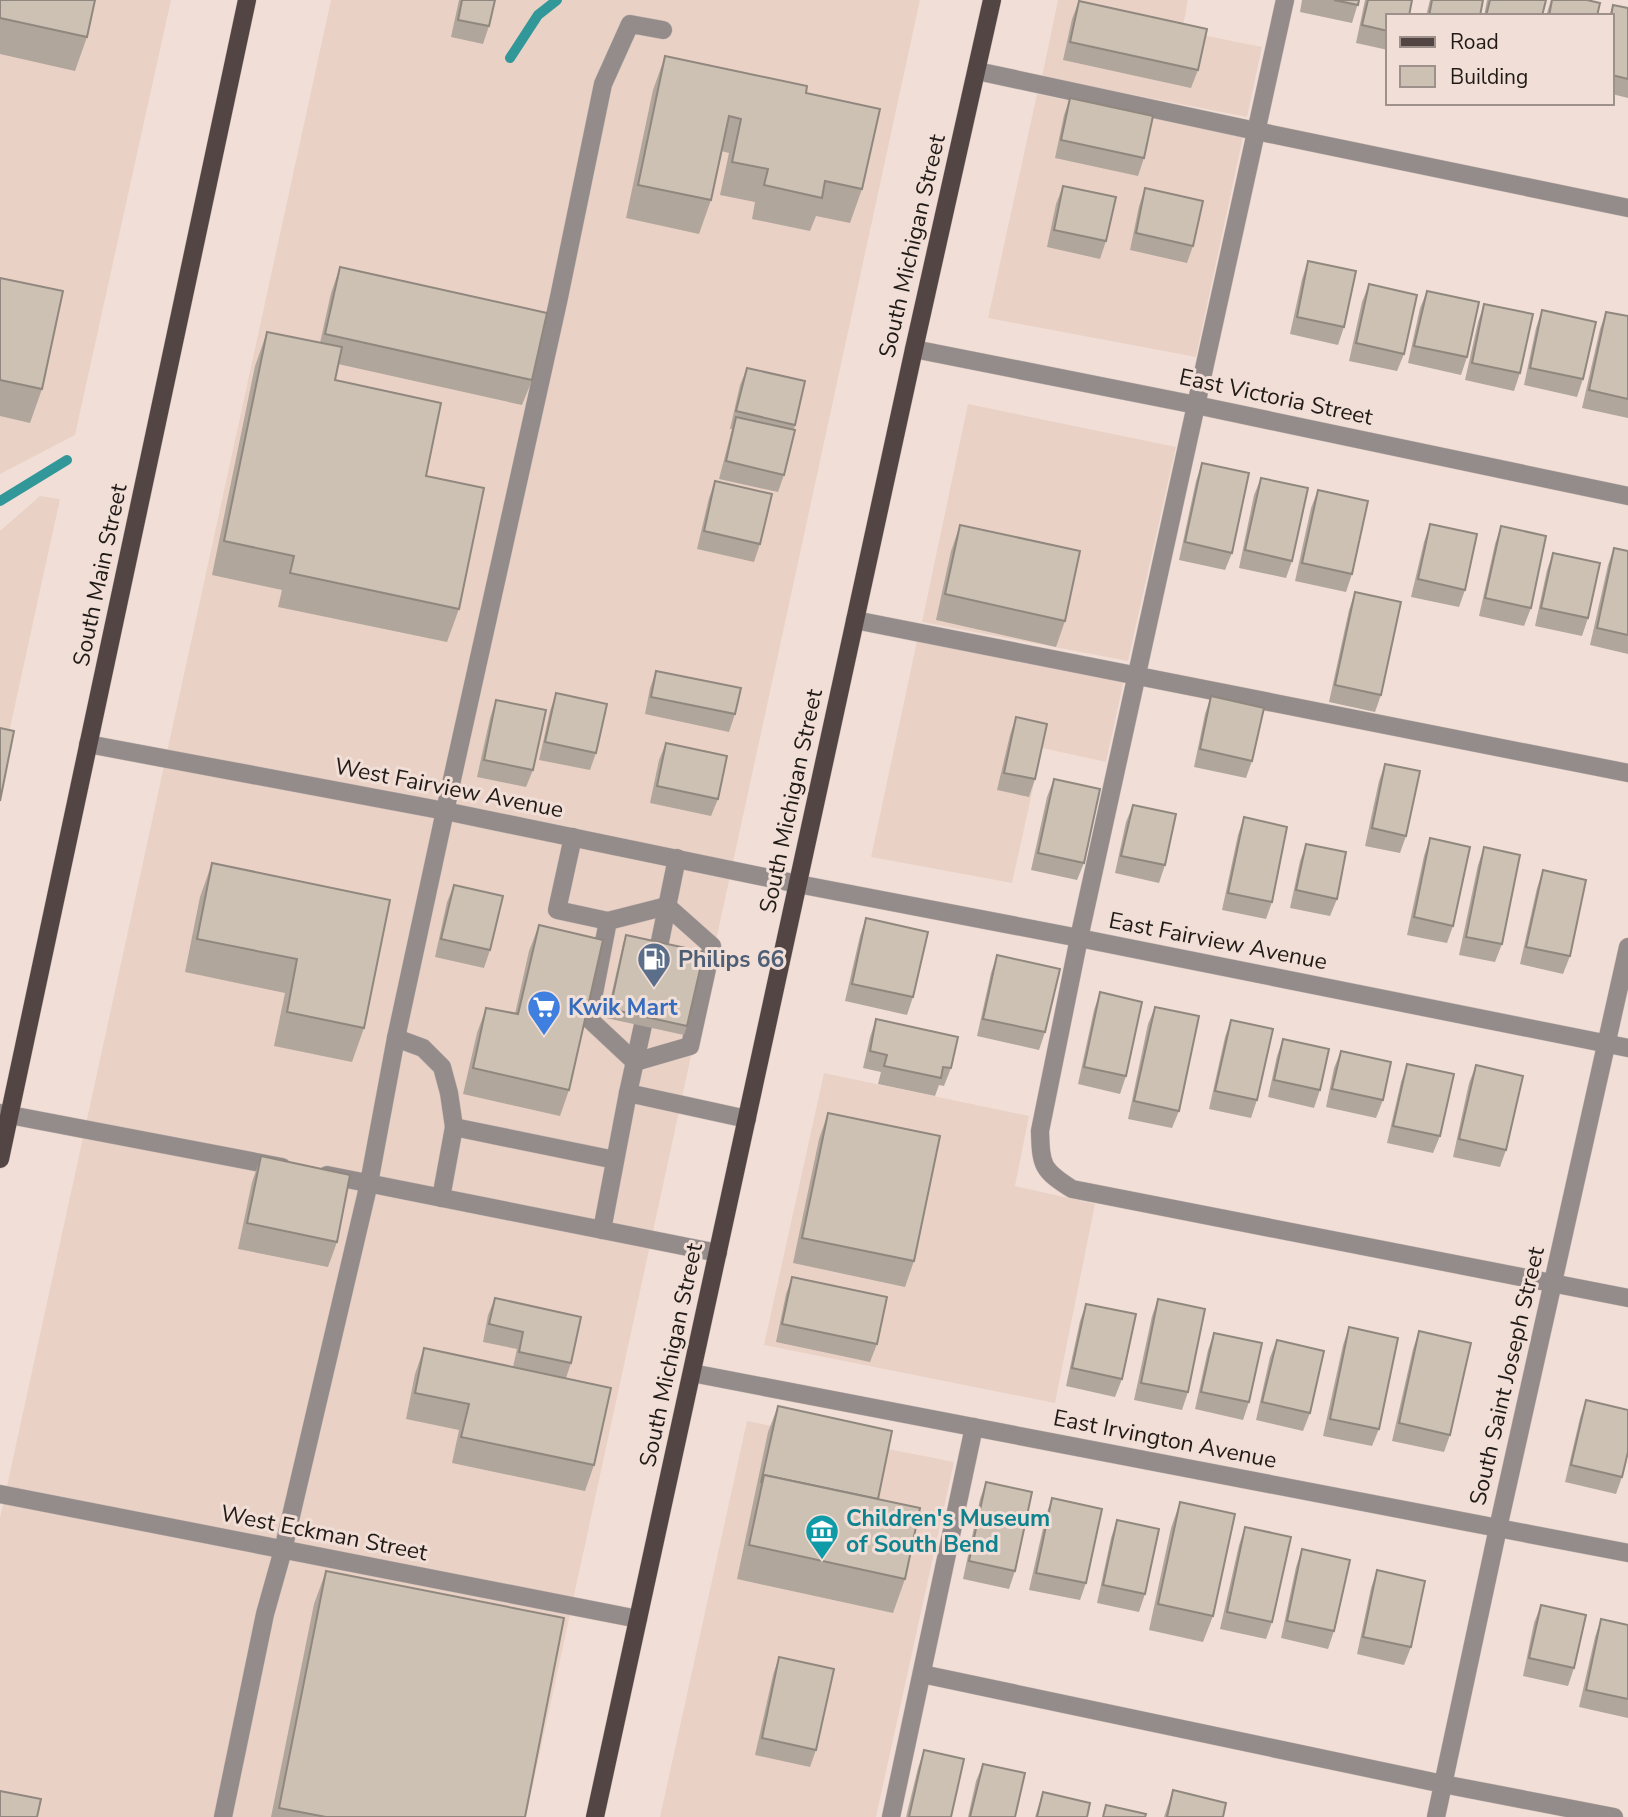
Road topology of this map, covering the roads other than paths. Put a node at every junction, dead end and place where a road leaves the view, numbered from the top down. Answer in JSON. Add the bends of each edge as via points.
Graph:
{"nodes":[{"id":1,"x":247,"y":0,"type":"edge"},
{"id":2,"x":992,"y":0,"type":"edge"},
{"id":3,"x":1285,"y":0,"type":"edge"},
{"id":4,"x":663,"y":30,"type":"dead end"},
{"id":5,"x":977,"y":71,"type":"junction"},
{"id":6,"x":1256,"y":131,"type":"junction"},
{"id":7,"x":1628,"y":208,"type":"edge"},
{"id":8,"x":914,"y":349,"type":"junction"},
{"id":9,"x":1196,"y":405,"type":"junction"},
{"id":10,"x":1628,"y":496,"type":"edge"},
{"id":11,"x":855,"y":620,"type":"junction"},
{"id":12,"x":1138,"y":675,"type":"junction"},
{"id":13,"x":88,"y":744,"type":"junction"},
{"id":14,"x":1628,"y":773,"type":"edge"},
{"id":15,"x":444,"y":811,"type":"junction"},
{"id":16,"x":573,"y":837,"type":"junction"},
{"id":17,"x":677,"y":858,"type":"junction"},
{"id":18,"x":798,"y":884,"type":"junction"},
{"id":19,"x":667,"y":906,"type":"junction"},
{"id":20,"x":608,"y":921,"type":"junction"},
{"id":21,"x":1079,"y":938,"type":"junction"},
{"id":22,"x":1628,"y":947,"type":"edge"},
{"id":23,"x":658,"y":951,"type":"edge"},
{"id":24,"x":643,"y":1026,"type":"edge"},
{"id":25,"x":396,"y":1038,"type":"junction"},
{"id":26,"x":1607,"y":1044,"type":"junction"},
{"id":27,"x":1628,"y":1048,"type":"edge"},
{"id":28,"x":635,"y":1062,"type":"junction"},
{"id":29,"x":628,"y":1093,"type":"junction"},
{"id":30,"x":5,"y":1114,"type":"edge"},
{"id":31,"x":747,"y":1119,"type":"junction"},
{"id":32,"x":454,"y":1127,"type":"junction"},
{"id":33,"x":0,"y":1159,"type":"edge"},
{"id":34,"x":615,"y":1160,"type":"junction"},
{"id":35,"x":369,"y":1183,"type":"junction"},
{"id":36,"x":441,"y":1198,"type":"junction"},
{"id":37,"x":602,"y":1230,"type":"junction"},
{"id":38,"x":718,"y":1253,"type":"junction"},
{"id":39,"x":1554,"y":1283,"type":"junction"},
{"id":40,"x":1628,"y":1298,"type":"edge"},
{"id":41,"x":692,"y":1373,"type":"junction"},
{"id":42,"x":974,"y":1427,"type":"junction"},
{"id":43,"x":0,"y":1494,"type":"edge"},
{"id":44,"x":1498,"y":1528,"type":"junction"},
{"id":45,"x":283,"y":1550,"type":"junction"},
{"id":46,"x":1628,"y":1553,"type":"edge"},
{"id":47,"x":638,"y":1619,"type":"junction"},
{"id":48,"x":922,"y":1674,"type":"junction"},
{"id":49,"x":1443,"y":1784,"type":"junction"},
{"id":50,"x":223,"y":1817,"type":"edge"},
{"id":51,"x":595,"y":1817,"type":"edge"},
{"id":52,"x":891,"y":1817,"type":"edge"},
{"id":53,"x":1436,"y":1817,"type":"edge"},
{"id":54,"x":1614,"y":1817,"type":"edge"}],
"edges":[{"from":1,"to":13,"type":"main road","name":"South Main Street"},
{"from":2,"to":5,"type":"main road","name":"South Michigan Street"},
{"from":3,"to":6,"type":"street"},
{"from":4,"to":15,"type":"street","via":[[630,24],[603,84]]},
{"from":5,"to":6,"type":"street"},
{"from":5,"to":8,"type":"main road","name":"South Michigan Street"},
{"from":6,"to":7,"type":"street"},
{"from":6,"to":9,"type":"street"},
{"from":8,"to":9,"type":"street","name":"East Victoria Street"},
{"from":8,"to":11,"type":"main road","name":"South Michigan Street"},
{"from":9,"to":10,"type":"street","name":"East Victoria Street"},
{"from":9,"to":12,"type":"street"},
{"from":11,"to":12,"type":"street"},
{"from":11,"to":18,"type":"main road","name":"South Michigan Street"},
{"from":12,"to":14,"type":"street"},
{"from":12,"to":21,"type":"street"},
{"from":13,"to":15,"type":"street","name":"West Fairview Avenue"},
{"from":13,"to":30,"type":"main road","name":"South Main Street"},
{"from":15,"to":16,"type":"street","name":"West Fairview Avenue"},
{"from":15,"to":25,"type":"street"},
{"from":16,"to":17,"type":"street","name":"West Fairview Avenue"},
{"from":16,"to":20,"type":"street","via":[[557,910]]},
{"from":17,"to":18,"type":"street","name":"West Fairview Avenue"},
{"from":17,"to":19,"type":"street"},
{"from":18,"to":21,"type":"street","name":"East Fairview Avenue"},
{"from":18,"to":31,"type":"main road","name":"South Michigan Street"},
{"from":19,"to":20,"type":"street"},
{"from":19,"to":23,"type":"street"},
{"from":19,"to":28,"type":"street","via":[[712,946],[690,1046]]},
{"from":20,"to":28,"type":"street","via":[[589,1019]]},
{"from":21,"to":26,"type":"street","name":"East Fairview Avenue"},
{"from":21,"to":39,"type":"street","via":[[1040,1131],[1040,1157],[1052,1176],[1072,1189]]},
{"from":22,"to":26,"type":"street","name":"South Saint Joseph Street"},
{"from":24,"to":28,"type":"street"},
{"from":25,"to":32,"type":"street","via":[[423,1048],[442,1067]]},
{"from":25,"to":35,"type":"street"},
{"from":26,"to":27,"type":"street","name":"East Fairview Avenue"},
{"from":26,"to":39,"type":"street","name":"South Saint Joseph Street"},
{"from":28,"to":29,"type":"street"},
{"from":29,"to":31,"type":"street"},
{"from":29,"to":34,"type":"street"},
{"from":30,"to":33,"type":"main road","name":"South Main Street"},
{"from":30,"to":35,"type":"street"},
{"from":31,"to":38,"type":"main road","name":"South Michigan Street"},
{"from":32,"to":34,"type":"street"},
{"from":32,"to":36,"type":"street"},
{"from":34,"to":37,"type":"street"},
{"from":35,"to":36,"type":"street"},
{"from":35,"to":45,"type":"street"},
{"from":36,"to":37,"type":"street"},
{"from":37,"to":38,"type":"street"},
{"from":38,"to":41,"type":"main road","name":"South Michigan Street"},
{"from":39,"to":40,"type":"street"},
{"from":39,"to":44,"type":"street","name":"South Saint Joseph Street"},
{"from":41,"to":42,"type":"street","name":"East Irvington Avenue"},
{"from":41,"to":47,"type":"main road","name":"South Michigan Street"},
{"from":42,"to":44,"type":"street","name":"East Irvington Avenue"},
{"from":42,"to":48,"type":"street"},
{"from":43,"to":45,"type":"street","name":"West Eckman Street"},
{"from":44,"to":46,"type":"street","name":"East Irvington Avenue"},
{"from":44,"to":49,"type":"street","name":"South Saint Joseph Street"},
{"from":45,"to":47,"type":"street","name":"West Eckman Street"},
{"from":45,"to":50,"type":"street","via":[[262,1626]]},
{"from":47,"to":51,"type":"main road","name":"South Michigan Street"},
{"from":48,"to":49,"type":"street"},
{"from":48,"to":52,"type":"street"},
{"from":49,"to":53,"type":"street","name":"South Saint Joseph Street"},
{"from":49,"to":54,"type":"street"}]}
